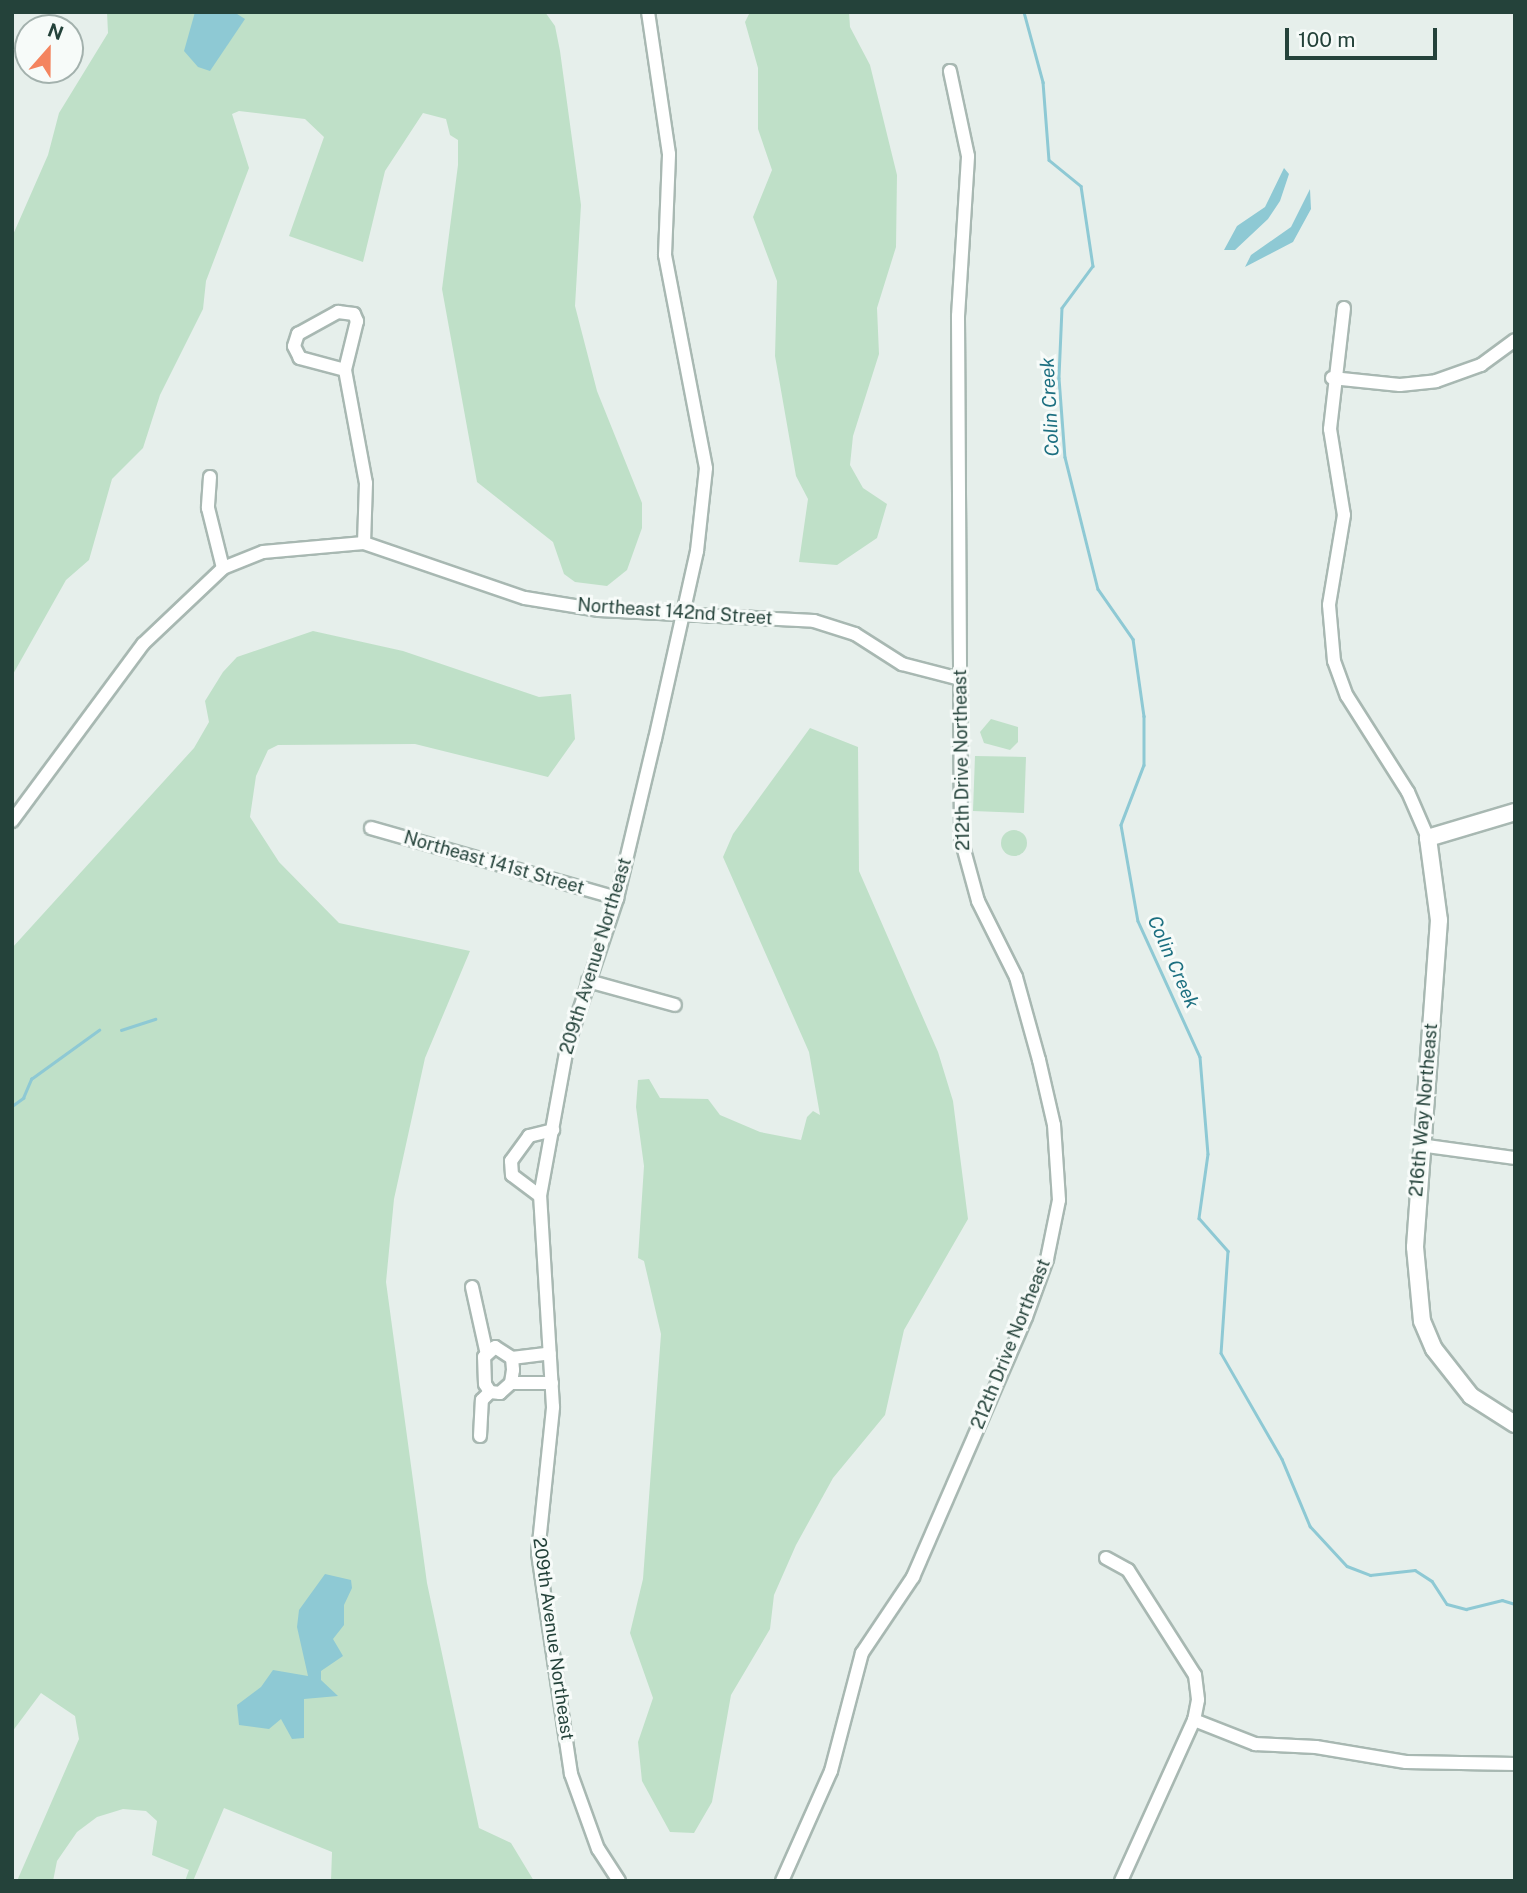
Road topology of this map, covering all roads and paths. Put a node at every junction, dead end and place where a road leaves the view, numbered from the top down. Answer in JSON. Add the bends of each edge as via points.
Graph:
{"nodes":[{"id":1,"x":648,"y":12,"type":"edge"},
{"id":2,"x":950,"y":71,"type":"dead end"},
{"id":3,"x":1344,"y":308,"type":"dead end"},
{"id":4,"x":1515,"y":340,"type":"edge"},
{"id":5,"x":345,"y":370,"type":"junction"},
{"id":6,"x":1332,"y":378,"type":"junction"},
{"id":7,"x":210,"y":477,"type":"dead end"},
{"id":8,"x":364,"y":543,"type":"junction"},
{"id":9,"x":223,"y":568,"type":"junction"},
{"id":10,"x":682,"y":614,"type":"junction"},
{"id":11,"x":960,"y":679,"type":"junction"},
{"id":12,"x":1515,"y":812,"type":"edge"},
{"id":13,"x":12,"y":821,"type":"edge"},
{"id":14,"x":371,"y":828,"type":"dead end"},
{"id":15,"x":1428,"y":838,"type":"junction"},
{"id":16,"x":617,"y":898,"type":"junction"},
{"id":17,"x":588,"y":981,"type":"junction"},
{"id":18,"x":675,"y":1005,"type":"dead end"},
{"id":19,"x":553,"y":1130,"type":"junction"},
{"id":20,"x":1420,"y":1145,"type":"junction"},
{"id":21,"x":1515,"y":1158,"type":"edge"},
{"id":22,"x":540,"y":1196,"type":"junction"},
{"id":23,"x":472,"y":1287,"type":"dead end"},
{"id":24,"x":486,"y":1350,"type":"junction"},
{"id":25,"x":550,"y":1353,"type":"junction"},
{"id":26,"x":512,"y":1358,"type":"junction"},
{"id":27,"x":511,"y":1383,"type":"junction"},
{"id":28,"x":552,"y":1384,"type":"junction"},
{"id":29,"x":489,"y":1392,"type":"junction"},
{"id":30,"x":1515,"y":1424,"type":"edge"},
{"id":31,"x":480,"y":1436,"type":"dead end"},
{"id":32,"x":1106,"y":1558,"type":"dead end"},
{"id":33,"x":1194,"y":1720,"type":"junction"},
{"id":34,"x":1515,"y":1764,"type":"edge"},
{"id":35,"x":619,"y":1881,"type":"edge"},
{"id":36,"x":782,"y":1881,"type":"edge"},
{"id":37,"x":1121,"y":1881,"type":"edge"}],
"edges":[{"from":1,"to":10,"type":"street","name":"209th Avenue Northeast","via":[[669,155],[665,255],[706,468]]},
{"from":2,"to":11,"type":"street","name":"212th Drive Northeast","via":[[968,156],[958,316]]},
{"from":3,"to":6,"type":"street","name":"216th Way Northeast"},
{"from":4,"to":6,"type":"street","via":[[1480,365],[1436,381],[1401,385]]},
{"from":5,"to":5,"type":"street","via":[[353,349],[354,314],[338,312],[298,334],[294,346],[300,358]]},
{"from":5,"to":8,"type":"street","via":[[366,483]]},
{"from":6,"to":15,"type":"street","name":"216th Way Northeast","via":[[1330,429],[1344,515],[1329,605],[1334,661],[1347,696],[1408,792]]},
{"from":7,"to":9,"type":"street","via":[[208,509]]},
{"from":8,"to":9,"type":"street","name":"Northeast 142nd Street","via":[[264,552]]},
{"from":8,"to":10,"type":"street","name":"Northeast 142nd Street","via":[[525,598]]},
{"from":9,"to":13,"type":"street","via":[[143,644]]},
{"from":10,"to":11,"type":"street","name":"Northeast 142nd Street","via":[[814,621],[855,634],[902,664]]},
{"from":10,"to":16,"type":"street","name":"209th Avenue Northeast"},
{"from":11,"to":36,"type":"street","name":"212th Drive Northeast","via":[[966,868],[1016,977],[1054,1125],[1059,1200],[1047,1259],[1026,1317],[913,1577],[862,1653],[831,1771]]},
{"from":12,"to":15,"type":"street"},
{"from":14,"to":16,"type":"street","name":"Northeast 141st Street"},
{"from":15,"to":20,"type":"street","name":"216th Way Northeast","via":[[1439,920]]},
{"from":16,"to":17,"type":"street","name":"209th Avenue Northeast"},
{"from":17,"to":18,"type":"street"},
{"from":17,"to":19,"type":"street","name":"209th Avenue Northeast","via":[[567,1047]]},
{"from":19,"to":22,"type":"street","name":"209th Avenue Northeast"},
{"from":19,"to":22,"type":"street","via":[[529,1136],[511,1161],[512,1175]]},
{"from":20,"to":21,"type":"street"},
{"from":20,"to":30,"type":"street","name":"216th Way Northeast","via":[[1415,1247],[1422,1321],[1455,1380],[1488,1409]]},
{"from":22,"to":25,"type":"street","name":"209th Avenue Northeast"},
{"from":23,"to":24,"type":"street"},
{"from":24,"to":26,"type":"street","via":[[504,1349]]},
{"from":24,"to":29,"type":"street"},
{"from":25,"to":26,"type":"street"},
{"from":25,"to":28,"type":"street","name":"209th Avenue Northeast"},
{"from":26,"to":27,"type":"street"},
{"from":27,"to":28,"type":"street"},
{"from":27,"to":29,"type":"street"},
{"from":28,"to":35,"type":"street","name":"209th Avenue Northeast","via":[[538,1553],[571,1774],[598,1849]]},
{"from":29,"to":31,"type":"street","via":[[482,1400]]},
{"from":32,"to":33,"type":"street","via":[[1128,1570],[1195,1675]]},
{"from":33,"to":34,"type":"street","via":[[1255,1744],[1316,1747],[1405,1762]]},
{"from":33,"to":37,"type":"street"}]}
